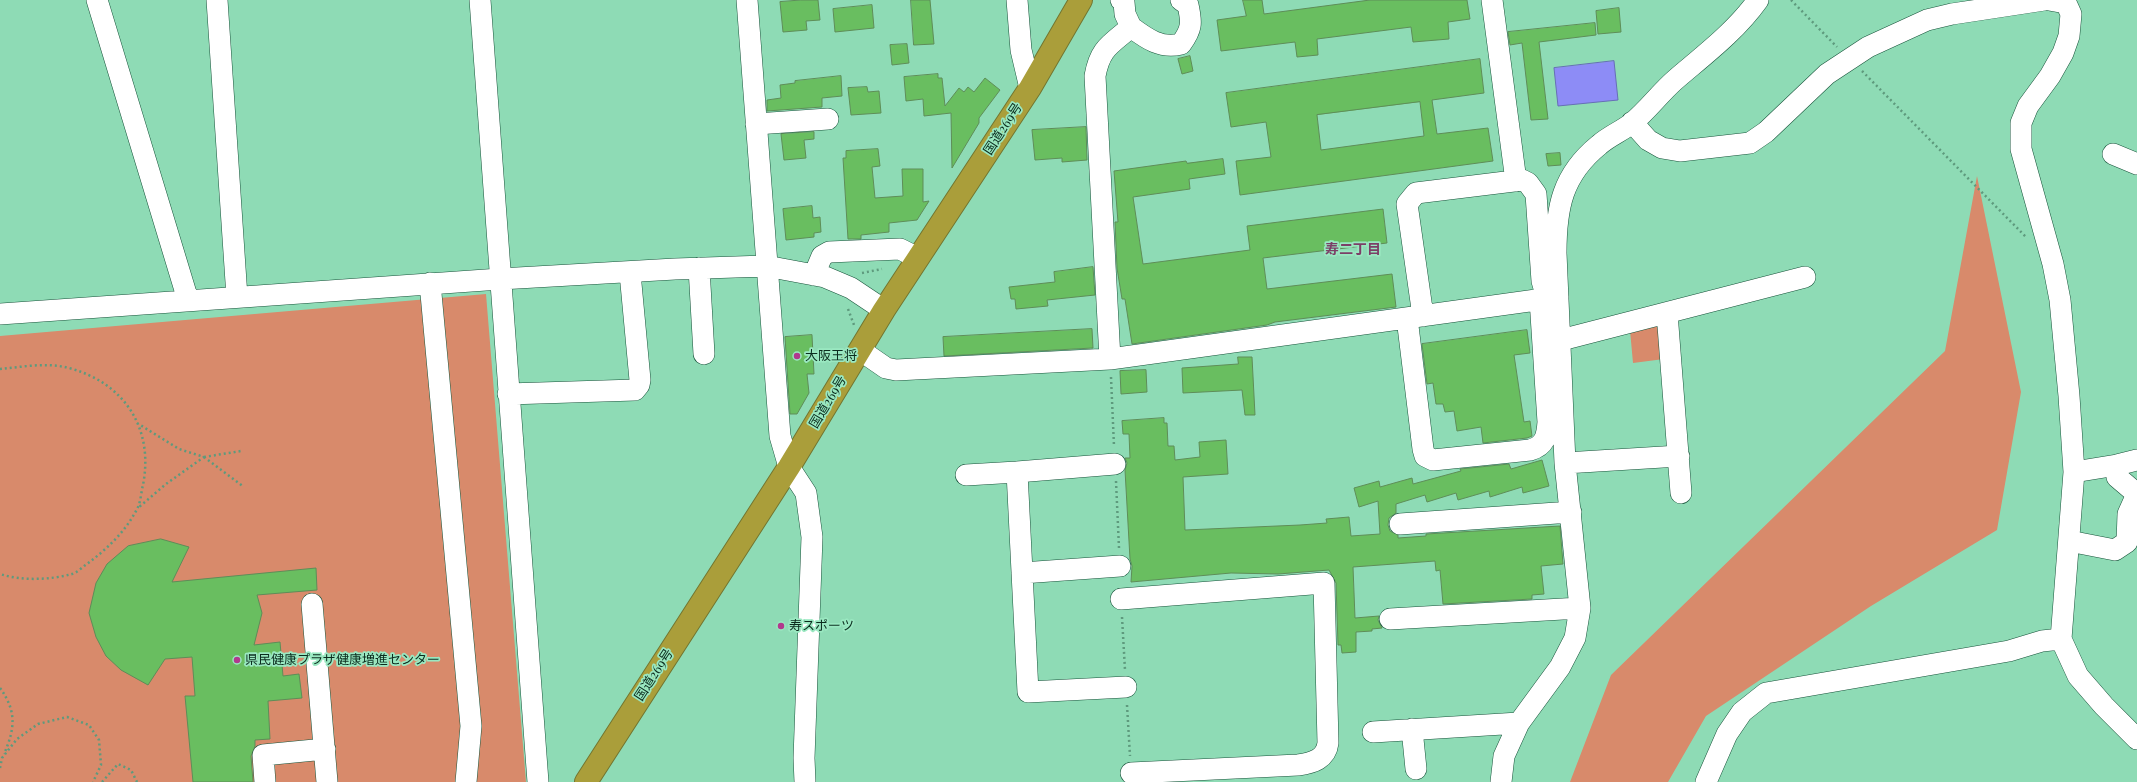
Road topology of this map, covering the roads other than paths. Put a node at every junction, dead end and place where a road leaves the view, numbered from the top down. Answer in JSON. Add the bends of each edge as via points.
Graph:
{"nodes":[{"id":1,"x":97,"y":0,"type":"edge"},
{"id":2,"x":217,"y":0,"type":"edge"},
{"id":3,"x":480,"y":0,"type":"edge"},
{"id":4,"x":747,"y":0,"type":"edge"},
{"id":5,"x":1017,"y":0,"type":"edge"},
{"id":6,"x":1081,"y":0,"type":"edge"},
{"id":7,"x":1181,"y":0,"type":"edge"},
{"id":8,"x":1492,"y":0,"type":"edge"},
{"id":9,"x":1758,"y":0,"type":"edge"},
{"id":10,"x":2044,"y":0,"type":"edge"},
{"id":11,"x":2050,"y":0,"type":"edge"},
{"id":12,"x":1124,"y":1,"type":"edge"},
{"id":13,"x":1131,"y":27,"type":"junction"},
{"id":14,"x":1030,"y":88,"type":"junction"},
{"id":15,"x":828,"y":119,"type":"dead end"},
{"id":16,"x":1632,"y":122,"type":"junction"},
{"id":17,"x":756,"y":124,"type":"junction"},
{"id":18,"x":2113,"y":154,"type":"dead end"},
{"id":19,"x":2137,"y":164,"type":"edge"},
{"id":20,"x":1516,"y":181,"type":"junction"},
{"id":21,"x":918,"y":258,"type":"junction"},
{"id":22,"x":766,"y":266,"type":"junction"},
{"id":23,"x":700,"y":268,"type":"junction"},
{"id":24,"x":630,"y":272,"type":"junction"},
{"id":25,"x":814,"y":275,"type":"junction"},
{"id":26,"x":1805,"y":277,"type":"dead end"},
{"id":27,"x":500,"y":279,"type":"junction"},
{"id":28,"x":430,"y":284,"type":"junction"},
{"id":29,"x":237,"y":297,"type":"junction"},
{"id":30,"x":1548,"y":298,"type":"junction"},
{"id":31,"x":188,"y":300,"type":"junction"},
{"id":32,"x":884,"y":310,"type":"junction"},
{"id":33,"x":1667,"y":313,"type":"junction"},
{"id":34,"x":0,"y":314,"type":"edge"},
{"id":35,"x":1415,"y":317,"type":"junction"},
{"id":36,"x":857,"y":340,"type":"junction"},
{"id":37,"x":1561,"y":340,"type":"junction"},
{"id":38,"x":704,"y":354,"type":"dead end"},
{"id":39,"x":1110,"y":359,"type":"junction"},
{"id":40,"x":508,"y":394,"type":"junction"},
{"id":41,"x":1679,"y":456,"type":"junction"},
{"id":42,"x":2137,"y":460,"type":"edge"},
{"id":43,"x":1565,"y":463,"type":"junction"},
{"id":44,"x":1115,"y":464,"type":"dead end"},
{"id":45,"x":2117,"y":465,"type":"junction"},
{"id":46,"x":789,"y":467,"type":"junction"},
{"id":47,"x":1018,"y":472,"type":"junction"},
{"id":48,"x":2074,"y":472,"type":"junction"},
{"id":49,"x":966,"y":475,"type":"dead end"},
{"id":50,"x":1682,"y":494,"type":"dead end"},
{"id":51,"x":2137,"y":494,"type":"edge"},
{"id":52,"x":1571,"y":512,"type":"junction"},
{"id":53,"x":1400,"y":524,"type":"dead end"},
{"id":54,"x":2069,"y":541,"type":"junction"},
{"id":55,"x":1120,"y":566,"type":"dead end"},
{"id":56,"x":1022,"y":573,"type":"junction"},
{"id":57,"x":1121,"y":599,"type":"dead end"},
{"id":58,"x":312,"y":604,"type":"dead end"},
{"id":59,"x":1580,"y":608,"type":"junction"},
{"id":60,"x":1390,"y":619,"type":"dead end"},
{"id":61,"x":2061,"y":639,"type":"junction"},
{"id":62,"x":1126,"y":687,"type":"dead end"},
{"id":63,"x":1519,"y":723,"type":"junction"},
{"id":64,"x":1412,"y":730,"type":"junction"},
{"id":65,"x":1373,"y":732,"type":"dead end"},
{"id":66,"x":2137,"y":739,"type":"edge"},
{"id":67,"x":325,"y":749,"type":"junction"},
{"id":68,"x":1416,"y":769,"type":"dead end"},
{"id":69,"x":1131,"y":773,"type":"dead end"},
{"id":70,"x":265,"y":782,"type":"edge"},
{"id":71,"x":327,"y":782,"type":"edge"},
{"id":72,"x":466,"y":782,"type":"edge"},
{"id":73,"x":538,"y":782,"type":"edge"},
{"id":74,"x":586,"y":782,"type":"edge"},
{"id":75,"x":805,"y":782,"type":"edge"},
{"id":76,"x":1501,"y":782,"type":"edge"},
{"id":77,"x":1706,"y":782,"type":"edge"}],
"edges":[{"from":1,"to":31,"type":"street"},
{"from":2,"to":29,"type":"street"},
{"from":3,"to":27,"type":"street"},
{"from":4,"to":17,"type":"street"},
{"from":5,"to":14,"type":"street","via":[[1021,50]]},
{"from":6,"to":14,"type":"highway","name":"国道269号"},
{"from":7,"to":13,"type":"street","via":[[1188,5],[1191,20],[1190,32],[1181,44],[1170,47],[1150,41]]},
{"from":8,"to":20,"type":"street"},
{"from":9,"to":16,"type":"street","via":[[1746,16],[1701,59],[1674,80]]},
{"from":10,"to":16,"type":"street","via":[[1927,20],[1868,47],[1827,74],[1766,132],[1750,143],[1680,151],[1662,148],[1648,140]]},
{"from":11,"to":48,"type":"street","via":[[2066,3],[2071,14],[2069,36],[2064,53],[2028,106],[2021,123],[2021,149],[2053,264],[2060,300]]},
{"from":12,"to":13,"type":"street","via":[[1124,14]]},
{"from":13,"to":39,"type":"street","via":[[1106,48],[1098,60],[1095,76]]},
{"from":14,"to":21,"type":"highway","name":"国道269号"},
{"from":15,"to":17,"type":"street"},
{"from":16,"to":30,"type":"street","via":[[1599,145],[1576,169],[1561,197]]},
{"from":17,"to":22,"type":"street"},
{"from":18,"to":19,"type":"street"},
{"from":20,"to":30,"type":"street","via":[[1528,183],[1536,194],[1542,281]]},
{"from":20,"to":35,"type":"street","via":[[1416,194],[1410,198],[1407,204]]},
{"from":21,"to":25,"type":"street","via":[[900,249],[829,252],[822,256]]},
{"from":21,"to":32,"type":"highway","name":"国道269号"},
{"from":22,"to":23,"type":"street"},
{"from":22,"to":25,"type":"street"},
{"from":22,"to":46,"type":"street","via":[[780,436]]},
{"from":23,"to":24,"type":"street"},
{"from":23,"to":38,"type":"street"},
{"from":24,"to":27,"type":"street"},
{"from":24,"to":40,"type":"street","via":[[639,386],[634,390]]},
{"from":25,"to":32,"type":"street","via":[[851,288]]},
{"from":26,"to":33,"type":"street"},
{"from":27,"to":28,"type":"street"},
{"from":27,"to":40,"type":"street"},
{"from":28,"to":29,"type":"street"},
{"from":28,"to":72,"type":"street","via":[[471,726]]},
{"from":29,"to":31,"type":"street"},
{"from":30,"to":35,"type":"street"},
{"from":30,"to":35,"type":"street","via":[[1546,439],[1537,448],[1530,450],[1433,460],[1425,456]]},
{"from":30,"to":37,"type":"street"},
{"from":31,"to":34,"type":"street"},
{"from":32,"to":36,"type":"highway","name":"国道269号"},
{"from":33,"to":37,"type":"street"},
{"from":33,"to":41,"type":"street"},
{"from":35,"to":39,"type":"street"},
{"from":36,"to":39,"type":"street","via":[[886,368],[896,370]]},
{"from":36,"to":46,"type":"highway","name":"国道269号"},
{"from":37,"to":43,"type":"street"},
{"from":40,"to":73,"type":"street"},
{"from":41,"to":43,"type":"street"},
{"from":41,"to":50,"type":"street"},
{"from":42,"to":45,"type":"street"},
{"from":43,"to":52,"type":"street"},
{"from":44,"to":47,"type":"street"},
{"from":45,"to":48,"type":"street"},
{"from":45,"to":51,"type":"street","via":[[2117,477]]},
{"from":46,"to":74,"type":"highway","name":"国道269号"},
{"from":46,"to":75,"type":"street","via":[[806,493],[812,537]]},
{"from":47,"to":49,"type":"street"},
{"from":47,"to":56,"type":"street"},
{"from":48,"to":54,"type":"street"},
{"from":51,"to":54,"type":"street","via":[[2128,514],[2127,542],[2115,550]]},
{"from":52,"to":53,"type":"street"},
{"from":52,"to":59,"type":"street"},
{"from":54,"to":61,"type":"street"},
{"from":55,"to":56,"type":"street"},
{"from":56,"to":62,"type":"street","via":[[1028,692]]},
{"from":57,"to":69,"type":"street","via":[[1324,583],[1328,743],[1324,755],[1319,760],[1298,765]]},
{"from":58,"to":67,"type":"street"},
{"from":59,"to":60,"type":"street"},
{"from":59,"to":63,"type":"street","via":[[1576,638],[1560,667]]},
{"from":61,"to":66,"type":"street","via":[[2078,676]]},
{"from":61,"to":77,"type":"street","via":[[2042,641],[2009,651],[1766,694],[1742,712],[1727,734]]},
{"from":63,"to":64,"type":"street"},
{"from":63,"to":76,"type":"street","via":[[1504,756]]},
{"from":64,"to":65,"type":"street"},
{"from":64,"to":68,"type":"street"},
{"from":67,"to":70,"type":"street","via":[[263,754]]},
{"from":67,"to":71,"type":"street"}]}
